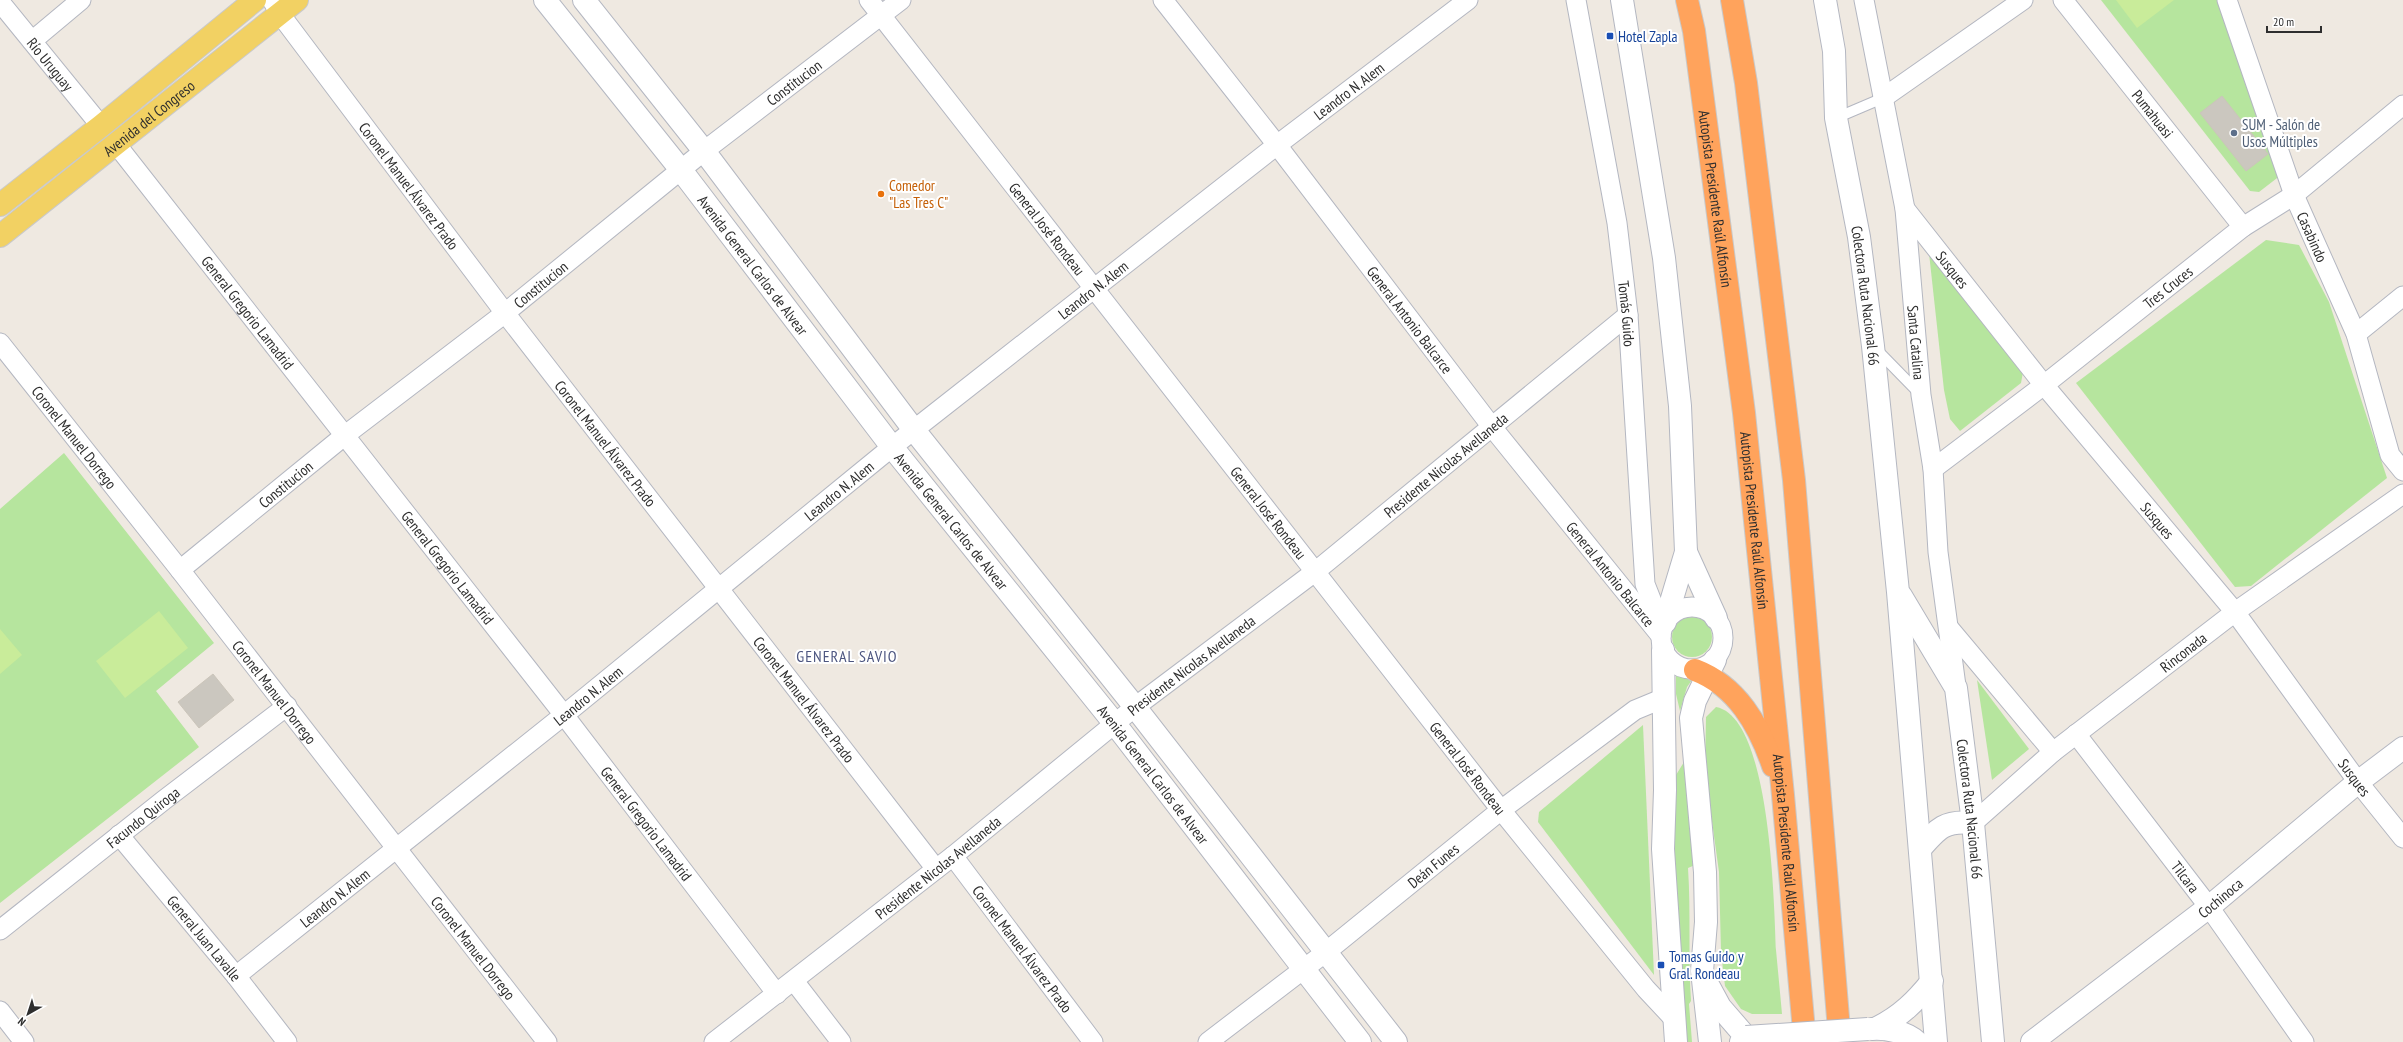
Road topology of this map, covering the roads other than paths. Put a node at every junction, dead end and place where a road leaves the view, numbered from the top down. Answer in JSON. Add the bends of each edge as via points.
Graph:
{"nodes":[{"id":1,"x":81,"y":0,"type":"edge"},
{"id":2,"x":255,"y":0,"type":"edge"},
{"id":3,"x":297,"y":0,"type":"edge"},
{"id":4,"x":545,"y":0,"type":"edge"},
{"id":5,"x":584,"y":0,"type":"edge"},
{"id":6,"x":869,"y":0,"type":"edge"},
{"id":7,"x":901,"y":0,"type":"edge"},
{"id":8,"x":1163,"y":0,"type":"edge"},
{"id":9,"x":1576,"y":0,"type":"edge"},
{"id":10,"x":1622,"y":0,"type":"edge"},
{"id":11,"x":1687,"y":0,"type":"edge"},
{"id":12,"x":1732,"y":0,"type":"edge"},
{"id":13,"x":1825,"y":0,"type":"edge"},
{"id":14,"x":1864,"y":0,"type":"edge"},
{"id":15,"x":2023,"y":0,"type":"edge"},
{"id":16,"x":2063,"y":0,"type":"edge"},
{"id":17,"x":2227,"y":0,"type":"edge"},
{"id":18,"x":0,"y":2,"type":"edge"},
{"id":19,"x":1462,"y":2,"type":"edge"},
{"id":20,"x":276,"y":7,"type":"edge"},
{"id":21,"x":881,"y":15,"type":"junction"},
{"id":22,"x":32,"y":41,"type":"junction"},
{"id":23,"x":1883,"y":98,"type":"junction"},
{"id":24,"x":2403,"y":105,"type":"edge"},
{"id":25,"x":1836,"y":118,"type":"junction"},
{"id":26,"x":101,"y":126,"type":"junction"},
{"id":27,"x":116,"y":144,"type":"junction"},
{"id":28,"x":1278,"y":146,"type":"junction"},
{"id":29,"x":704,"y":151,"type":"junction"},
{"id":30,"x":681,"y":170,"type":"junction"},
{"id":31,"x":2294,"y":195,"type":"junction"},
{"id":32,"x":0,"y":205,"type":"edge"},
{"id":33,"x":1905,"y":209,"type":"junction"},
{"id":34,"x":2243,"y":227,"type":"junction"},
{"id":35,"x":0,"y":236,"type":"edge"},
{"id":36,"x":1095,"y":288,"type":"junction"},
{"id":37,"x":2403,"y":296,"type":"edge"},
{"id":38,"x":505,"y":313,"type":"junction"},
{"id":39,"x":1628,"y":315,"type":"junction"},
{"id":40,"x":2356,"y":334,"type":"junction"},
{"id":41,"x":0,"y":343,"type":"edge"},
{"id":42,"x":1873,"y":346,"type":"junction"},
{"id":43,"x":2044,"y":385,"type":"junction"},
{"id":44,"x":1921,"y":394,"type":"junction"},
{"id":45,"x":1492,"y":427,"type":"junction"},
{"id":46,"x":914,"y":430,"type":"junction"},
{"id":47,"x":344,"y":436,"type":"junction"},
{"id":48,"x":892,"y":447,"type":"junction"},
{"id":49,"x":1933,"y":469,"type":"junction"},
{"id":50,"x":2403,"y":471,"type":"edge"},
{"id":51,"x":2403,"y":494,"type":"edge"},
{"id":52,"x":1686,"y":552,"type":"junction"},
{"id":53,"x":180,"y":570,"type":"junction"},
{"id":54,"x":1316,"y":571,"type":"junction"},
{"id":55,"x":720,"y":589,"type":"junction"},
{"id":56,"x":1898,"y":592,"type":"junction"},
{"id":57,"x":2235,"y":612,"type":"junction"},
{"id":58,"x":1716,"y":618,"type":"junction"},
{"id":59,"x":1949,"y":628,"type":"junction"},
{"id":60,"x":1663,"y":634,"type":"junction"},
{"id":61,"x":1706,"y":668,"type":"junction"},
{"id":62,"x":1956,"y":688,"type":"junction"},
{"id":63,"x":1664,"y":698,"type":"junction"},
{"id":64,"x":1737,"y":698,"type":"junction"},
{"id":65,"x":1695,"y":701,"type":"junction"},
{"id":66,"x":287,"y":706,"type":"junction"},
{"id":67,"x":1135,"y":707,"type":"junction"},
{"id":68,"x":564,"y":715,"type":"junction"},
{"id":69,"x":1115,"y":724,"type":"junction"},
{"id":70,"x":2076,"y":734,"type":"junction"},
{"id":71,"x":2403,"y":748,"type":"edge"},
{"id":72,"x":2053,"y":752,"type":"junction"},
{"id":73,"x":2358,"y":782,"type":"junction"},
{"id":74,"x":1783,"y":795,"type":"junction"},
{"id":75,"x":1501,"y":810,"type":"junction"},
{"id":76,"x":1973,"y":823,"type":"junction"},
{"id":77,"x":119,"y":835,"type":"junction"},
{"id":78,"x":2403,"y":838,"type":"edge"},
{"id":79,"x":1920,"y":849,"type":"junction"},
{"id":80,"x":396,"y":850,"type":"junction"},
{"id":81,"x":953,"y":856,"type":"junction"},
{"id":82,"x":936,"y":869,"type":"junction"},
{"id":83,"x":2209,"y":907,"type":"junction"},
{"id":84,"x":0,"y":930,"type":"edge"},
{"id":85,"x":1326,"y":952,"type":"junction"},
{"id":86,"x":1304,"y":969,"type":"junction"},
{"id":87,"x":1702,"y":971,"type":"junction"},
{"id":88,"x":236,"y":976,"type":"junction"},
{"id":89,"x":1932,"y":980,"type":"junction"},
{"id":90,"x":794,"y":981,"type":"junction"},
{"id":91,"x":777,"y":994,"type":"junction"},
{"id":92,"x":0,"y":1011,"type":"edge"},
{"id":93,"x":1674,"y":1019,"type":"junction"},
{"id":94,"x":1873,"y":1029,"type":"junction"},
{"id":95,"x":1744,"y":1040,"type":"edge"},
{"id":96,"x":24,"y":1042,"type":"edge"},
{"id":97,"x":287,"y":1042,"type":"edge"},
{"id":98,"x":547,"y":1042,"type":"edge"},
{"id":99,"x":714,"y":1042,"type":"edge"},
{"id":100,"x":841,"y":1042,"type":"edge"},
{"id":101,"x":1093,"y":1042,"type":"edge"},
{"id":102,"x":1208,"y":1042,"type":"edge"},
{"id":103,"x":1360,"y":1042,"type":"edge"},
{"id":104,"x":1396,"y":1042,"type":"edge"},
{"id":105,"x":1676,"y":1042,"type":"edge"},
{"id":106,"x":1710,"y":1042,"type":"edge"},
{"id":107,"x":1805,"y":1042,"type":"edge"},
{"id":108,"x":1840,"y":1042,"type":"edge"},
{"id":109,"x":1918,"y":1042,"type":"edge"},
{"id":110,"x":1936,"y":1042,"type":"edge"},
{"id":111,"x":1993,"y":1042,"type":"edge"},
{"id":112,"x":2032,"y":1042,"type":"edge"},
{"id":113,"x":2304,"y":1042,"type":"edge"}],
"edges":[{"from":1,"to":22,"type":"street"},
{"from":2,"to":26,"type":"main road","name":"Avenida del Congreso"},
{"from":3,"to":20,"type":"main road","name":"Avenida del Congreso"},
{"from":4,"to":30,"type":"street","name":"Avenida General Carlos de Alvear"},
{"from":5,"to":29,"type":"street","name":"Avenida General Carlos de Alvear"},
{"from":6,"to":21,"type":"street","name":"General José Rondeau"},
{"from":7,"to":21,"type":"street","name":"Constitucion"},
{"from":8,"to":28,"type":"street","name":"General Antonio Balcarce"},
{"from":9,"to":39,"type":"street","name":"Tomás Guido","via":[[1617,223]]},
{"from":10,"to":52,"type":"street","via":[[1664,258],[1680,406]]},
{"from":11,"to":74,"type":"highway","name":"Autopista Presidente Raúl Alfonsín","via":[[1694,31],[1744,413]]},
{"from":12,"to":108,"type":"highway","via":[[1746,84],[1794,480]]},
{"from":13,"to":25,"type":"street","name":"Colectora Ruta Nacional 66","via":[[1834,51]]},
{"from":14,"to":23,"type":"street","name":"Santa Catalina"},
{"from":15,"to":23,"type":"street"},
{"from":16,"to":34,"type":"street","name":"Pumahuasi"},
{"from":17,"to":31,"type":"street","name":"Casabindo"},
{"from":18,"to":22,"type":"street","name":"Río Uruguay"},
{"from":19,"to":28,"type":"street","name":"Leandro N. Alem"},
{"from":20,"to":27,"type":"main road","name":"Avenida del Congreso"},
{"from":20,"to":38,"type":"street","name":"Coronel Manuel Álvarez Prado"},
{"from":21,"to":29,"type":"street","name":"Constitucion"},
{"from":21,"to":36,"type":"street","name":"General José Rondeau"},
{"from":22,"to":26,"type":"street","name":"Río Uruguay"},
{"from":23,"to":25,"type":"lane"},
{"from":23,"to":33,"type":"street","name":"Santa Catalina"},
{"from":24,"to":31,"type":"street","name":"Tres Cruces"},
{"from":25,"to":42,"type":"street","name":"Colectora Ruta Nacional 66","via":[[1859,237]]},
{"from":26,"to":32,"type":"main road","name":"Avenida del Congreso"},
{"from":27,"to":35,"type":"main road","name":"Avenida del Congreso"},
{"from":27,"to":47,"type":"street","name":"General Gregorio Lamadrid"},
{"from":28,"to":36,"type":"street","name":"Leandro N. Alem"},
{"from":28,"to":45,"type":"street","name":"General Antonio Balcarce"},
{"from":29,"to":30,"type":"street","name":"Constitucion"},
{"from":29,"to":46,"type":"street","name":"Avenida General Carlos de Alvear"},
{"from":30,"to":38,"type":"street","name":"Constitucion"},
{"from":30,"to":48,"type":"street","name":"Avenida General Carlos de Alvear"},
{"from":31,"to":34,"type":"street","name":"Tres Cruces"},
{"from":31,"to":40,"type":"street","name":"Casabindo"},
{"from":33,"to":43,"type":"street","name":"Susques"},
{"from":33,"to":44,"type":"street","name":"Santa Catalina"},
{"from":34,"to":43,"type":"street","name":"Tres Cruces"},
{"from":36,"to":46,"type":"street","name":"Leandro N. Alem"},
{"from":36,"to":54,"type":"street","name":"General José Rondeau"},
{"from":37,"to":40,"type":"street"},
{"from":38,"to":47,"type":"street","name":"Constitucion"},
{"from":38,"to":55,"type":"street","name":"Coronel Manuel Álvarez Prado"},
{"from":39,"to":45,"type":"street","name":"Presidente Nicolas Avellaneda"},
{"from":39,"to":60,"type":"street","name":"Tomás Guido","via":[[1645,584]]},
{"from":40,"to":50,"type":"street","name":"Casabindo","via":[[2390,455]]},
{"from":41,"to":53,"type":"street","name":"Coronel Manuel Dorrego"},
{"from":42,"to":44,"type":"lane"},
{"from":42,"to":56,"type":"street","name":"Colectora Ruta Nacional 66"},
{"from":43,"to":49,"type":"street","name":"Tres Cruces"},
{"from":43,"to":57,"type":"street","name":"Susques"},
{"from":44,"to":49,"type":"street","name":"Santa Catalina"},
{"from":45,"to":54,"type":"street","name":"Presidente Nicolas Avellaneda"},
{"from":45,"to":60,"type":"street","name":"General Antonio Balcarce"},
{"from":46,"to":48,"type":"street","name":"Leandro N. Alem"},
{"from":46,"to":67,"type":"street","name":"Avenida General Carlos de Alvear"},
{"from":47,"to":53,"type":"street","name":"Constitucion"},
{"from":47,"to":68,"type":"street","name":"General Gregorio Lamadrid"},
{"from":48,"to":55,"type":"street","name":"Leandro N. Alem"},
{"from":48,"to":69,"type":"street","name":"Avenida General Carlos de Alvear"},
{"from":49,"to":59,"type":"street","name":"Santa Catalina","via":[[1938,552]]},
{"from":51,"to":57,"type":"street","name":"Rinconada"},
{"from":52,"to":58,"type":"street"},
{"from":52,"to":60,"type":"street"},
{"from":53,"to":66,"type":"street","name":"Coronel Manuel Dorrego"},
{"from":54,"to":67,"type":"street","name":"Presidente Nicolas Avellaneda"},
{"from":54,"to":75,"type":"street","name":"General José Rondeau"},
{"from":55,"to":68,"type":"street","name":"Leandro N. Alem"},
{"from":55,"to":82,"type":"street","name":"Coronel Manuel Álvarez Prado"},
{"from":56,"to":62,"type":"street","name":"Colectora Ruta Nacional 66"},
{"from":56,"to":79,"type":"street","name":"Colectora Ruta Nacional 66"},
{"from":57,"to":70,"type":"street","name":"Rinconada"},
{"from":57,"to":73,"type":"street","name":"Susques"},
{"from":58,"to":60,"type":"street","via":[[1707,610],[1690,607],[1678,610]]},
{"from":58,"to":61,"type":"street","via":[[1724,635],[1720,652]]},
{"from":59,"to":62,"type":"street","name":"Santa Catalina"},
{"from":59,"to":72,"type":"street"},
{"from":60,"to":61,"type":"street","via":[[1676,665]]},
{"from":60,"to":63,"type":"street"},
{"from":61,"to":64,"type":"highway"},
{"from":61,"to":65,"type":"street"},
{"from":62,"to":76,"type":"street","name":"Colectora Ruta Nacional 66"},
{"from":63,"to":75,"type":"street","name":"Deán Funes","via":[[1635,710]]},
{"from":63,"to":93,"type":"street","via":[[1663,849]]},
{"from":64,"to":65,"type":"street","via":[[1711,693]]},
{"from":64,"to":74,"type":"highway","via":[[1753,720],[1767,749]]},
{"from":65,"to":87,"type":"street","via":[[1691,726],[1705,872],[1706,922]]},
{"from":66,"to":77,"type":"street","name":"Facundo Quiroga"},
{"from":66,"to":80,"type":"street","name":"Coronel Manuel Dorrego"},
{"from":67,"to":69,"type":"street","name":"Presidente Nicolas Avellaneda"},
{"from":67,"to":85,"type":"street","name":"Avenida General Carlos de Alvear"},
{"from":68,"to":80,"type":"street","name":"Leandro N. Alem"},
{"from":68,"to":91,"type":"street","name":"General Gregorio Lamadrid"},
{"from":69,"to":81,"type":"street","name":"Presidente Nicolas Avellaneda"},
{"from":69,"to":86,"type":"street","name":"Avenida General Carlos de Alvear"},
{"from":70,"to":72,"type":"street","name":"Rinconada"},
{"from":70,"to":83,"type":"street","name":"Tilcara"},
{"from":71,"to":73,"type":"street","name":"Cochinoca"},
{"from":72,"to":76,"type":"street","name":"Rinconada"},
{"from":73,"to":78,"type":"street","name":"Susques"},
{"from":73,"to":83,"type":"street","name":"Cochinoca"},
{"from":74,"to":107,"type":"highway","name":"Autopista Presidente Raúl Alfonsín"},
{"from":75,"to":85,"type":"street","name":"Deán Funes"},
{"from":75,"to":93,"type":"street","name":"General José Rondeau","via":[[1646,989]]},
{"from":76,"to":79,"type":"street","via":[[1957,822],[1942,826]]},
{"from":76,"to":111,"type":"street","name":"Colectora Ruta Nacional 66"},
{"from":77,"to":84,"type":"street","name":"Facundo Quiroga"},
{"from":77,"to":88,"type":"street","name":"General Juan Lavalle"},
{"from":79,"to":89,"type":"street","name":"Colectora Ruta Nacional 66"},
{"from":80,"to":88,"type":"street","name":"Leandro N. Alem"},
{"from":80,"to":98,"type":"street","name":"Coronel Manuel Dorrego"},
{"from":81,"to":82,"type":"street","name":"Presidente Nicolas Avellaneda"},
{"from":81,"to":101,"type":"street","name":"Coronel Manuel Álvarez Prado"},
{"from":82,"to":90,"type":"street","name":"Presidente Nicolas Avellaneda"},
{"from":83,"to":112,"type":"street","name":"Cochinoca"},
{"from":83,"to":113,"type":"street","name":"Tilcara"},
{"from":85,"to":86,"type":"street","name":"Deán Funes"},
{"from":85,"to":104,"type":"street","name":"Avenida General Carlos de Alvear"},
{"from":86,"to":102,"type":"street","name":"Deán Funes"},
{"from":86,"to":103,"type":"street","name":"Avenida General Carlos de Alvear"},
{"from":87,"to":95,"type":"street","via":[[1720,1007]]},
{"from":87,"to":106,"type":"street"},
{"from":88,"to":97,"type":"street","name":"General Juan Lavalle"},
{"from":89,"to":94,"type":"street","via":[[1912,1006],[1894,1020]]},
{"from":89,"to":110,"type":"street","name":"Colectora Ruta Nacional 66"},
{"from":90,"to":91,"type":"street","name":"Presidente Nicolas Avellaneda"},
{"from":90,"to":100,"type":"street"},
{"from":91,"to":99,"type":"street","name":"Presidente Nicolas Avellaneda"},
{"from":92,"to":96,"type":"street"},
{"from":93,"to":105,"type":"street"},
{"from":94,"to":95,"type":"street","bridge":true},
{"from":94,"to":109,"type":"street","via":[[1907,1035]]}]}
